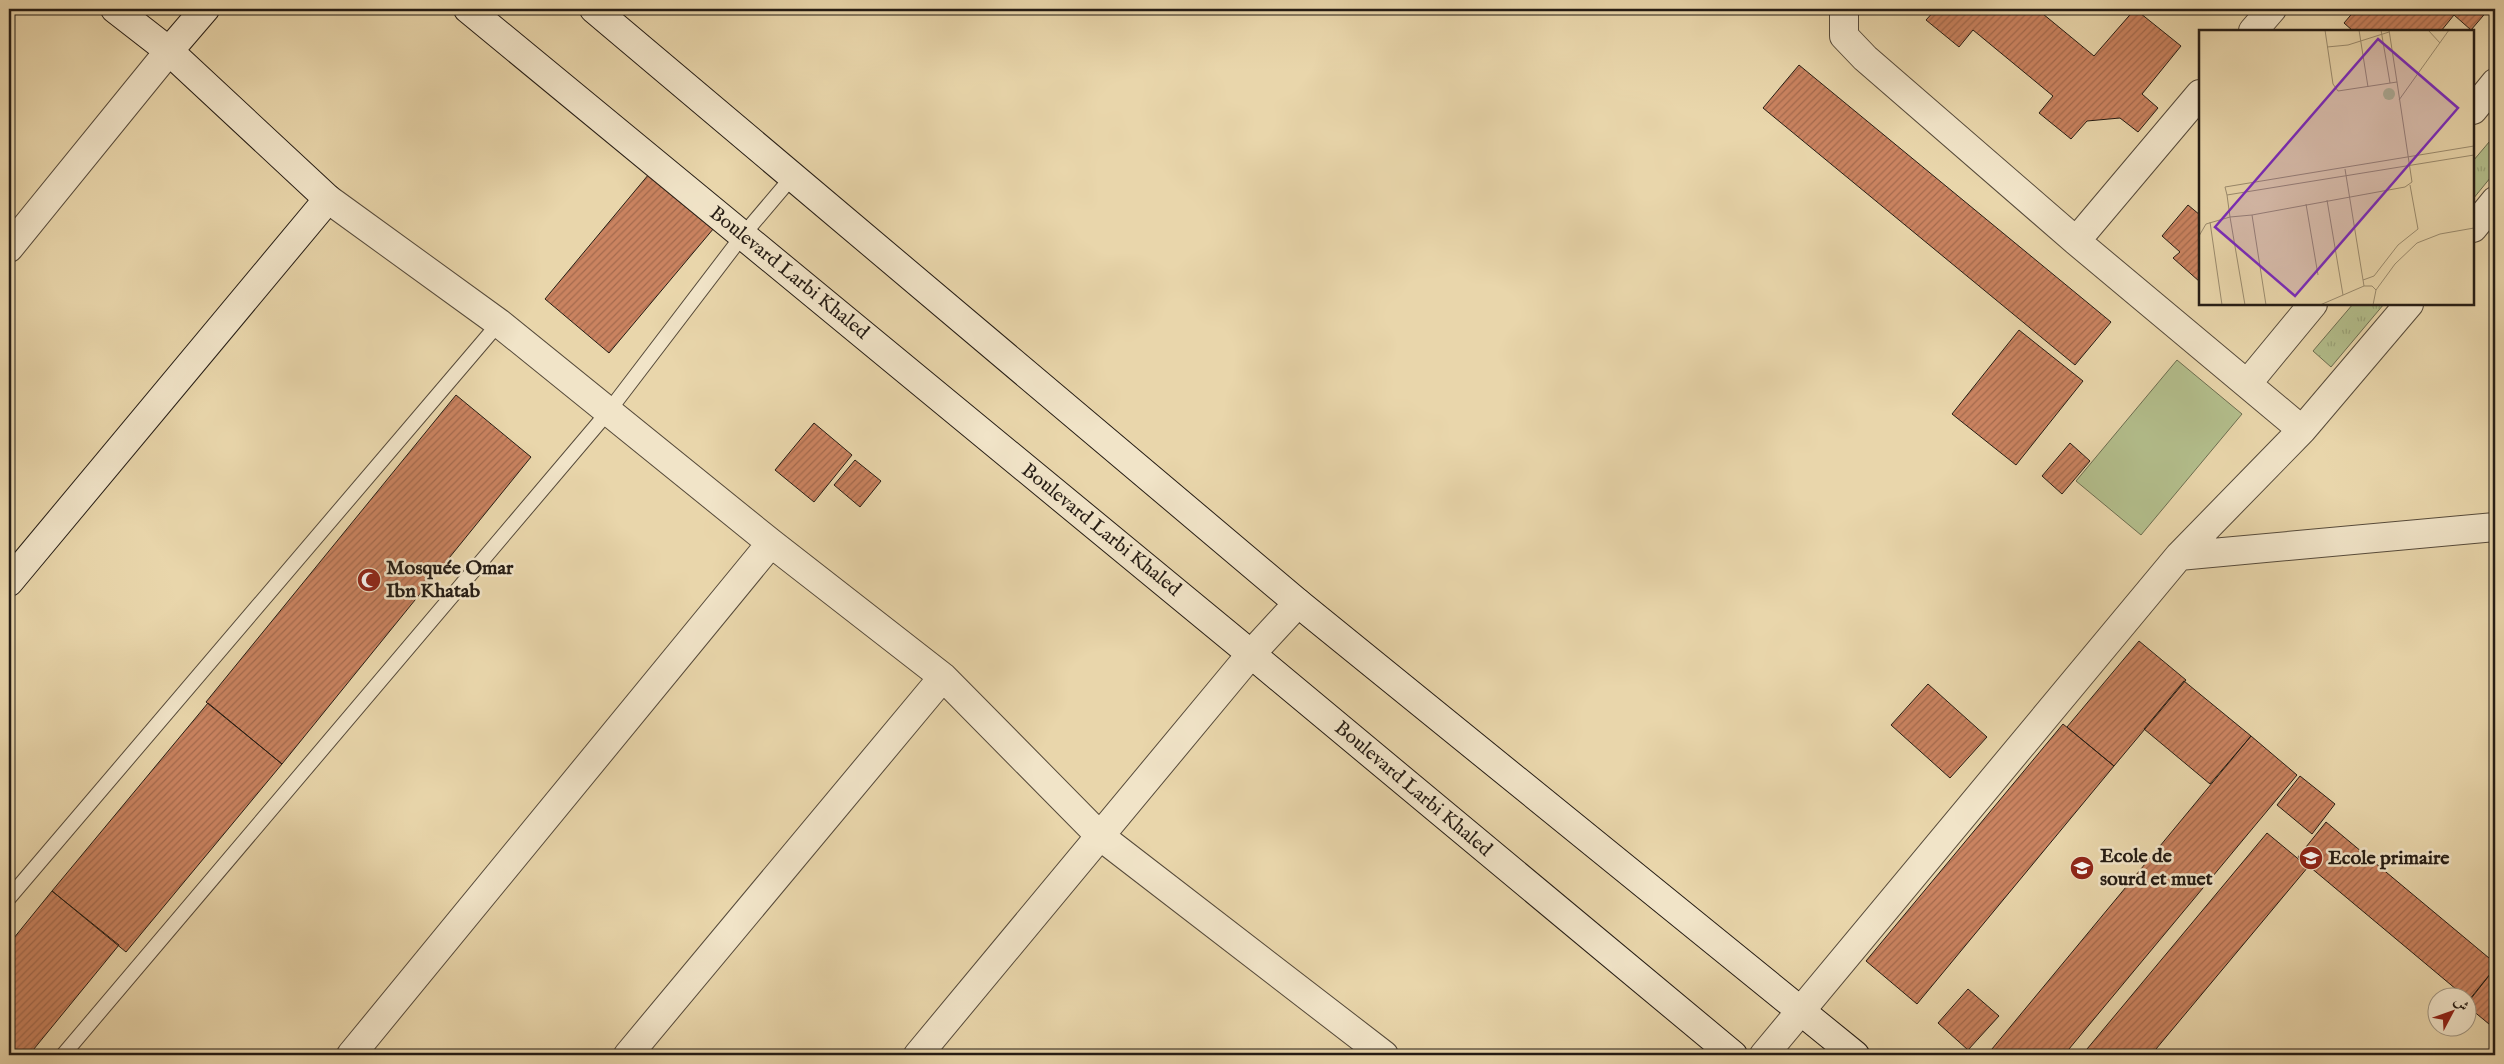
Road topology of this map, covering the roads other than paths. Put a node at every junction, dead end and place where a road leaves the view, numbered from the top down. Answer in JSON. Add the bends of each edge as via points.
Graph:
{"nodes":[{"id":1,"x":115,"y":9,"type":"edge"},
{"id":2,"x":205,"y":9,"type":"edge"},
{"id":3,"x":468,"y":9,"type":"edge"},
{"id":4,"x":594,"y":9,"type":"edge"},
{"id":5,"x":1844,"y":9,"type":"edge"},
{"id":6,"x":2272,"y":9,"type":"edge"},
{"id":7,"x":2254,"y":30,"type":"edge"},
{"id":8,"x":169,"y":51,"type":"junction"},
{"id":9,"x":2495,"y":83,"type":"edge"},
{"id":10,"x":2199,"y":95,"type":"edge"},
{"id":11,"x":2474,"y":109,"type":"edge"},
{"id":12,"x":793,"y":176,"type":"junction"},
{"id":13,"x":328,"y":198,"type":"junction"},
{"id":14,"x":2495,"y":201,"type":"edge"},
{"id":15,"x":2474,"y":227,"type":"edge"},
{"id":16,"x":743,"y":235,"type":"junction"},
{"id":17,"x":2076,"y":241,"type":"junction"},
{"id":18,"x":9,"y":248,"type":"edge"},
{"id":19,"x":2312,"y":305,"type":"edge"},
{"id":20,"x":2408,"y":305,"type":"edge"},
{"id":21,"x":499,"y":323,"type":"junction"},
{"id":22,"x":2247,"y":384,"type":"junction"},
{"id":23,"x":608,"y":412,"type":"junction"},
{"id":24,"x":2302,"y":430,"type":"junction"},
{"id":25,"x":2495,"y":527,"type":"edge"},
{"id":26,"x":771,"y":543,"type":"junction"},
{"id":27,"x":2179,"y":556,"type":"junction"},
{"id":28,"x":9,"y":582,"type":"edge"},
{"id":29,"x":1298,"y":603,"type":"junction"},
{"id":30,"x":1252,"y":654,"type":"junction"},
{"id":31,"x":943,"y":677,"type":"junction"},
{"id":32,"x":1100,"y":836,"type":"junction"},
{"id":33,"x":9,"y":898,"type":"edge"},
{"id":34,"x":1800,"y":1010,"type":"junction"},
{"id":35,"x":62,"y":1055,"type":"edge"},
{"id":36,"x":351,"y":1055,"type":"edge"},
{"id":37,"x":628,"y":1055,"type":"edge"},
{"id":38,"x":918,"y":1055,"type":"edge"},
{"id":39,"x":1384,"y":1055,"type":"edge"},
{"id":40,"x":1732,"y":1055,"type":"edge"},
{"id":41,"x":1764,"y":1055,"type":"edge"},
{"id":42,"x":1856,"y":1055,"type":"edge"}],
"edges":[{"from":1,"to":8,"type":"street"},
{"from":2,"to":8,"type":"street"},
{"from":3,"to":16,"type":"street","name":"Boulevard Larbi Khaled"},
{"from":4,"to":12,"type":"street"},
{"from":5,"to":17,"type":"street","via":[[1844,36],[1865,58]]},
{"from":6,"to":7,"type":"street"},
{"from":8,"to":13,"type":"street"},
{"from":8,"to":18,"type":"street"},
{"from":9,"to":11,"type":"street"},
{"from":10,"to":17,"type":"street"},
{"from":12,"to":16,"type":"lane"},
{"from":12,"to":29,"type":"street"},
{"from":13,"to":21,"type":"street"},
{"from":13,"to":28,"type":"street"},
{"from":14,"to":15,"type":"street"},
{"from":16,"to":23,"type":"lane"},
{"from":16,"to":30,"type":"street","name":"Boulevard Larbi Khaled"},
{"from":17,"to":22,"type":"street"},
{"from":19,"to":22,"type":"street"},
{"from":20,"to":24,"type":"street"},
{"from":21,"to":23,"type":"street"},
{"from":21,"to":33,"type":"lane"},
{"from":22,"to":24,"type":"street"},
{"from":23,"to":26,"type":"street"},
{"from":23,"to":35,"type":"lane"},
{"from":24,"to":27,"type":"street"},
{"from":25,"to":27,"type":"street"},
{"from":26,"to":31,"type":"street"},
{"from":26,"to":36,"type":"street"},
{"from":27,"to":34,"type":"street"},
{"from":29,"to":30,"type":"street"},
{"from":29,"to":34,"type":"street"},
{"from":30,"to":32,"type":"street"},
{"from":30,"to":40,"type":"street","name":"Boulevard Larbi Khaled"},
{"from":31,"to":32,"type":"street"},
{"from":31,"to":37,"type":"street"},
{"from":32,"to":38,"type":"street"},
{"from":32,"to":39,"type":"street"},
{"from":34,"to":41,"type":"street"},
{"from":34,"to":42,"type":"street"}]}
